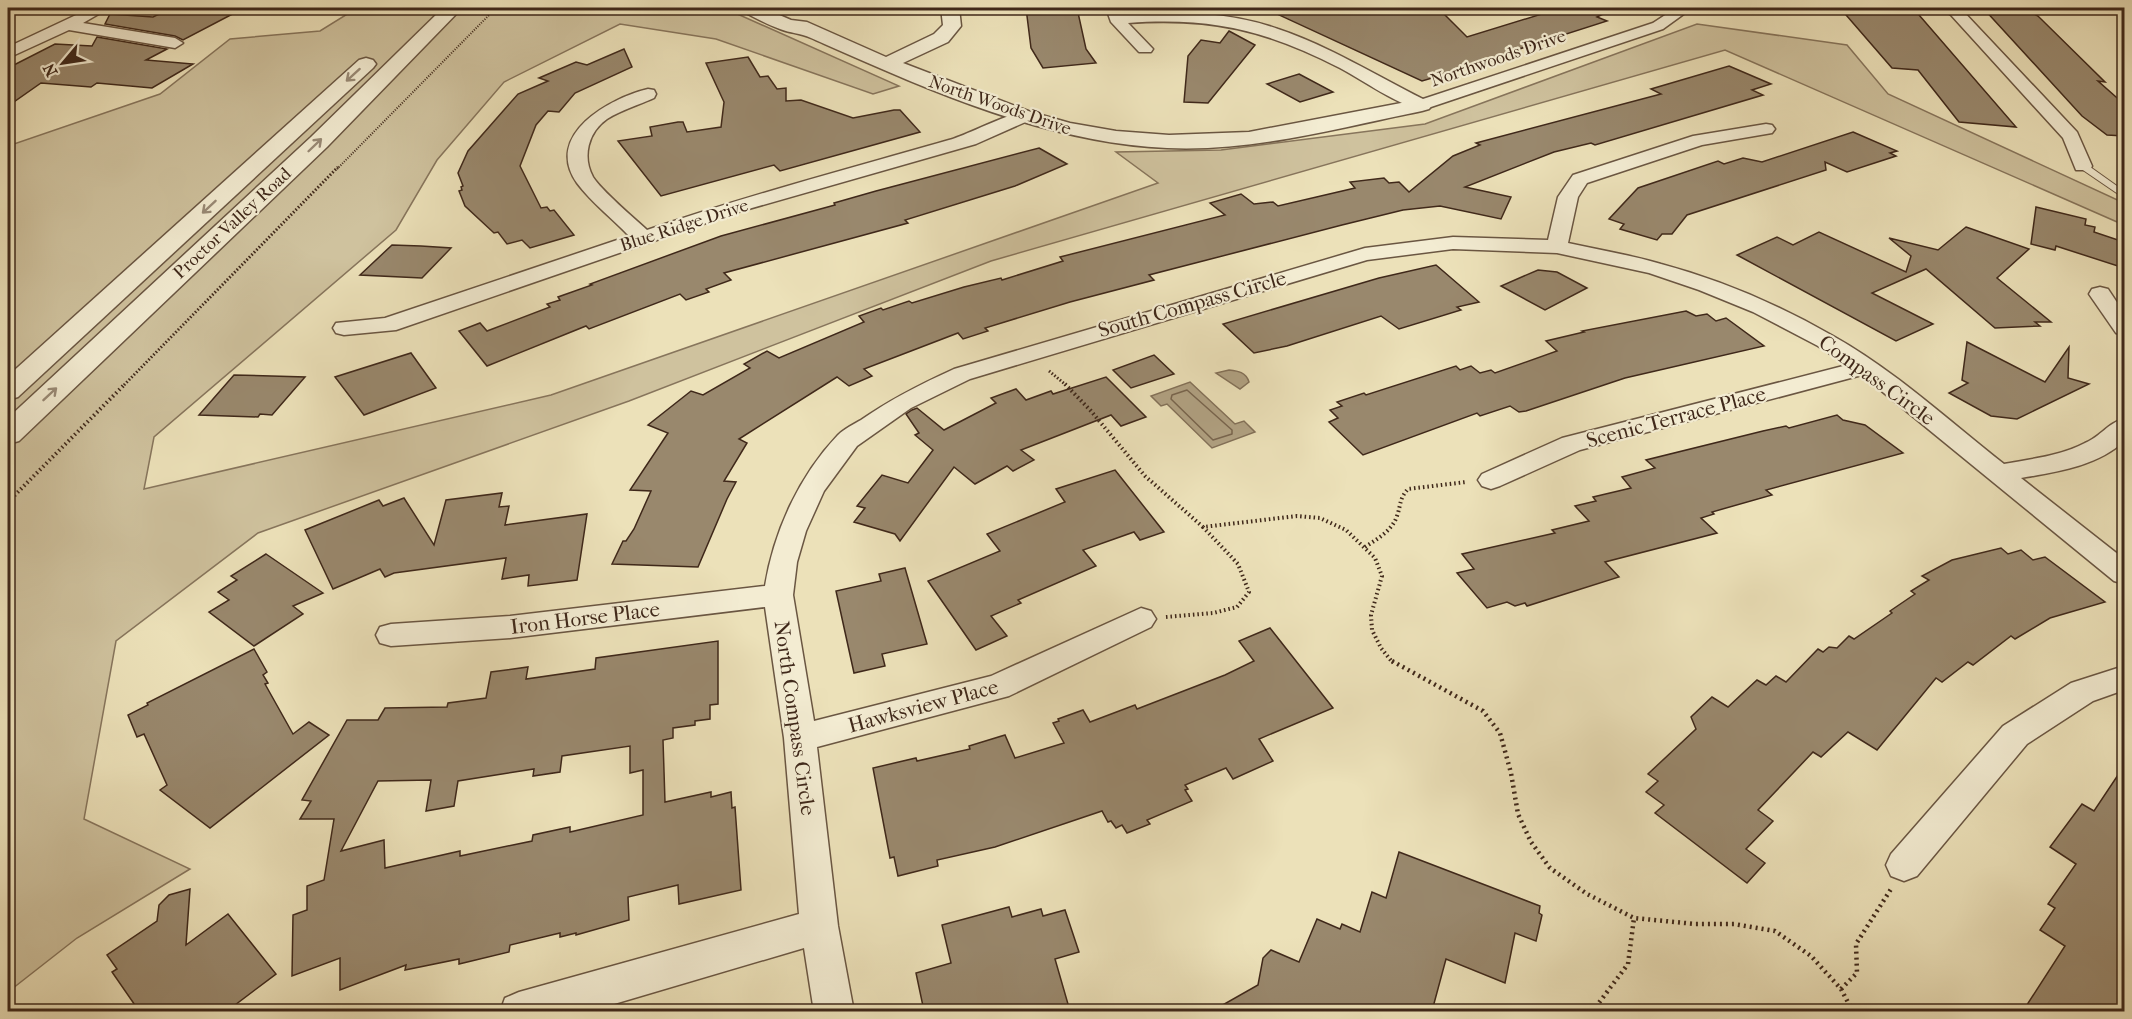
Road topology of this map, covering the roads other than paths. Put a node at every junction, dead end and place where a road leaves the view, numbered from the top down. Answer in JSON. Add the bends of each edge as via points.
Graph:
{"nodes":[{"id":1,"x":102,"y":8,"type":"edge"},
{"id":2,"x":427,"y":8,"type":"edge"},
{"id":3,"x":453,"y":8,"type":"edge"},
{"id":4,"x":750,"y":8,"type":"edge"},
{"id":5,"x":776,"y":8,"type":"edge"},
{"id":6,"x":950,"y":8,"type":"edge"},
{"id":7,"x":1685,"y":8,"type":"edge"},
{"id":8,"x":1948,"y":8,"type":"edge"},
{"id":9,"x":1114,"y":13,"type":"edge"},
{"id":10,"x":68,"y":25,"type":"junction"},
{"id":11,"x":800,"y":26,"type":"junction"},
{"id":12,"x":175,"y":43,"type":"dead end"},
{"id":13,"x":1145,"y":49,"type":"dead end"},
{"id":14,"x":8,"y":53,"type":"edge"},
{"id":15,"x":886,"y":64,"type":"junction"},
{"id":16,"x":648,"y":94,"type":"dead end"},
{"id":17,"x":1422,"y":105,"type":"junction"},
{"id":18,"x":1024,"y":116,"type":"junction"},
{"id":19,"x":1766,"y":129,"type":"dead end"},
{"id":20,"x":2083,"y":166,"type":"joint"},
{"id":21,"x":2124,"y":195,"type":"edge"},
{"id":22,"x":643,"y":238,"type":"junction"},
{"id":23,"x":1557,"y":247,"type":"junction"},
{"id":24,"x":2100,"y":294,"type":"dead end"},
{"id":25,"x":344,"y":328,"type":"dead end"},
{"id":26,"x":2124,"y":328,"type":"edge"},
{"id":27,"x":1866,"y":367,"type":"junction"},
{"id":28,"x":8,"y":391,"type":"edge"},
{"id":29,"x":2124,"y":427,"type":"edge"},
{"id":30,"x":8,"y":434,"type":"edge"},
{"id":31,"x":848,"y":440,"type":"joint"},
{"id":32,"x":2001,"y":473,"type":"junction"},
{"id":33,"x":1491,"y":480,"type":"road end"},
{"id":34,"x":2124,"y":573,"type":"edge"},
{"id":35,"x":778,"y":595,"type":"junction"},
{"id":36,"x":1141,"y":619,"type":"road end"},
{"id":37,"x":392,"y":635,"type":"dead end"},
{"id":38,"x":2124,"y":678,"type":"edge"},
{"id":39,"x":800,"y":738,"type":"junction"},
{"id":40,"x":1904,"y":865,"type":"road end"},
{"id":41,"x":819,"y":926,"type":"junction"},
{"id":42,"x":519,"y":1011,"type":"edge"},
{"id":43,"x":834,"y":1011,"type":"edge"}],
"edges":[{"from":1,"to":10,"type":"street"},
{"from":2,"to":28,"type":"street","name":"Proctor Valley Road","one_way":true},
{"from":30,"to":3,"type":"street","name":"Proctor Valley Road","one_way":true,"via":[[310,150]]},
{"from":4,"to":11,"type":"street","name":"North Woods Drive","via":[[788,26]]},
{"from":5,"to":11,"type":"street","name":"North Woods Drive"},
{"from":6,"to":15,"type":"street","via":[[952,26],[941,38]]},
{"from":7,"to":17,"type":"street","name":"Northwoods Drive","via":[[1658,26]]},
{"from":8,"to":20,"type":"street","via":[[2071,136]]},
{"from":9,"to":13,"type":"street"},
{"from":9,"to":17,"type":"street","via":[[1188,17],[1254,27],[1280,35]]},
{"from":10,"to":12,"type":"street"},
{"from":10,"to":14,"type":"street"},
{"from":11,"to":15,"type":"street","name":"North Woods Drive"},
{"from":15,"to":18,"type":"street","name":"North Woods Drive"},
{"from":16,"to":22,"type":"street","via":[[593,122],[581,138],[578,160],[585,180]]},
{"from":17,"to":18,"type":"street","name":"North Woods Drive","via":[[1274,135],[1196,142],[1142,141],[1090,134]]},
{"from":18,"to":22,"type":"street","name":"Blue Ridge Drive","via":[[970,140],[731,208]]},
{"from":19,"to":23,"type":"street","via":[[1699,140],[1580,179],[1568,197]]},
{"from":20,"to":21,"type":"lane"},
{"from":22,"to":25,"type":"street","name":"Blue Ridge Drive","via":[[388,325]]},
{"from":23,"to":27,"type":"street","name":"Compass Circle","via":[[1622,259],[1707,285],[1800,327]]},
{"from":23,"to":31,"type":"street","name":"South Compass Circle","via":[[1453,243],[1365,254],[962,374],[902,403]]},
{"from":24,"to":26,"type":"street"},
{"from":27,"to":32,"type":"street","name":"Compass Circle"},
{"from":27,"to":33,"type":"street","name":"Scenic Terrace Place","via":[[1570,444]]},
{"from":29,"to":32,"type":"street","via":[[2084,456]]},
{"from":31,"to":35,"type":"street","name":"North Compass Circle","via":[[805,502],[783,562]]},
{"from":32,"to":34,"type":"street","name":"Compass Circle"},
{"from":35,"to":37,"type":"street","name":"Iron Horse Place","via":[[510,627]]},
{"from":35,"to":39,"type":"street","name":"North Compass Circle"},
{"from":36,"to":39,"type":"street","name":"Hawksview Place","via":[[998,687]]},
{"from":38,"to":40,"type":"street","via":[[2082,693],[2015,735]]},
{"from":39,"to":41,"type":"street","name":"North Compass Circle"},
{"from":41,"to":42,"type":"street"},
{"from":41,"to":43,"type":"street","name":"North Compass Circle"}]}
